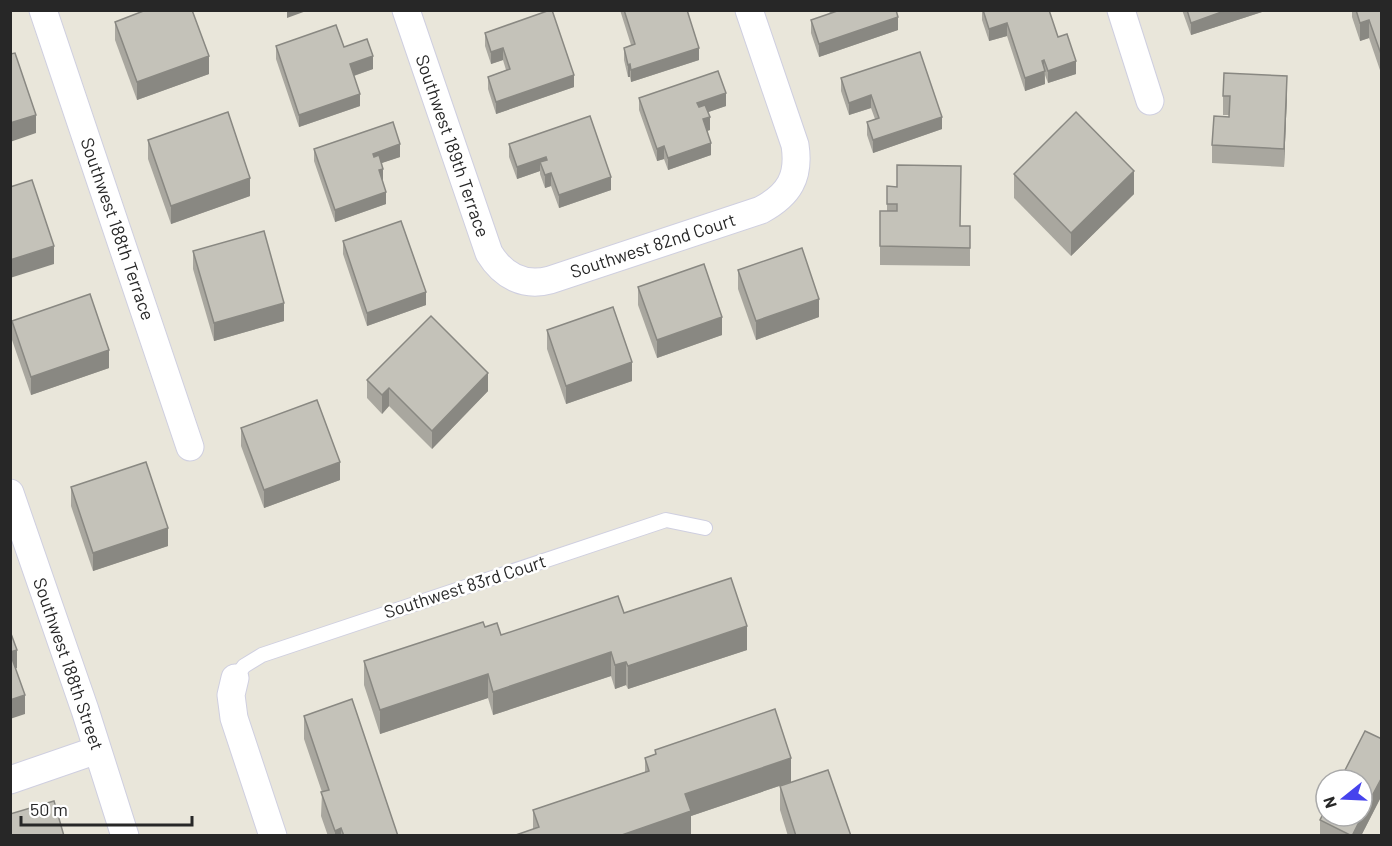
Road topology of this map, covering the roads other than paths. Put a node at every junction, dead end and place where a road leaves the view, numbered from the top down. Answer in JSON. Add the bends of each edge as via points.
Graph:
{"nodes":[{"id":1,"x":43,"y":10,"type":"edge"},
{"id":2,"x":406,"y":10,"type":"edge"},
{"id":3,"x":749,"y":10,"type":"edge"},
{"id":4,"x":1121,"y":10,"type":"edge"},
{"id":5,"x":1150,"y":101,"type":"dead end"},
{"id":6,"x":509,"y":275,"type":"joint"},
{"id":7,"x":190,"y":447,"type":"dead end"},
{"id":8,"x":10,"y":493,"type":"edge"},
{"id":9,"x":705,"y":528,"type":"dead end"},
{"id":10,"x":235,"y":678,"type":"joint"},
{"id":11,"x":98,"y":750,"type":"junction"},
{"id":12,"x":10,"y":780,"type":"edge"},
{"id":13,"x":125,"y":836,"type":"edge"},
{"id":14,"x":273,"y":836,"type":"edge"}],
"edges":[{"from":1,"to":7,"type":"street","name":"Southwest 188th Terrace"},
{"from":2,"to":6,"type":"street","name":"Southwest 189th Terrace","via":[[489,253],[500,270]]},
{"from":3,"to":6,"type":"street","name":"Southwest 82nd Court","via":[[795,145],[796,167],[780,198],[761,210],[550,280],[530,283]]},
{"from":4,"to":5,"type":"street"},
{"from":8,"to":11,"type":"street","name":"Southwest 188th Street"},
{"from":9,"to":10,"type":"lane","name":"Southwest 83rd Court","via":[[666,520],[262,655],[244,666]]},
{"from":10,"to":14,"type":"street","via":[[231,695],[234,718]]},
{"from":11,"to":12,"type":"street"},
{"from":11,"to":13,"type":"street","name":"Southwest 188th Street"}]}
